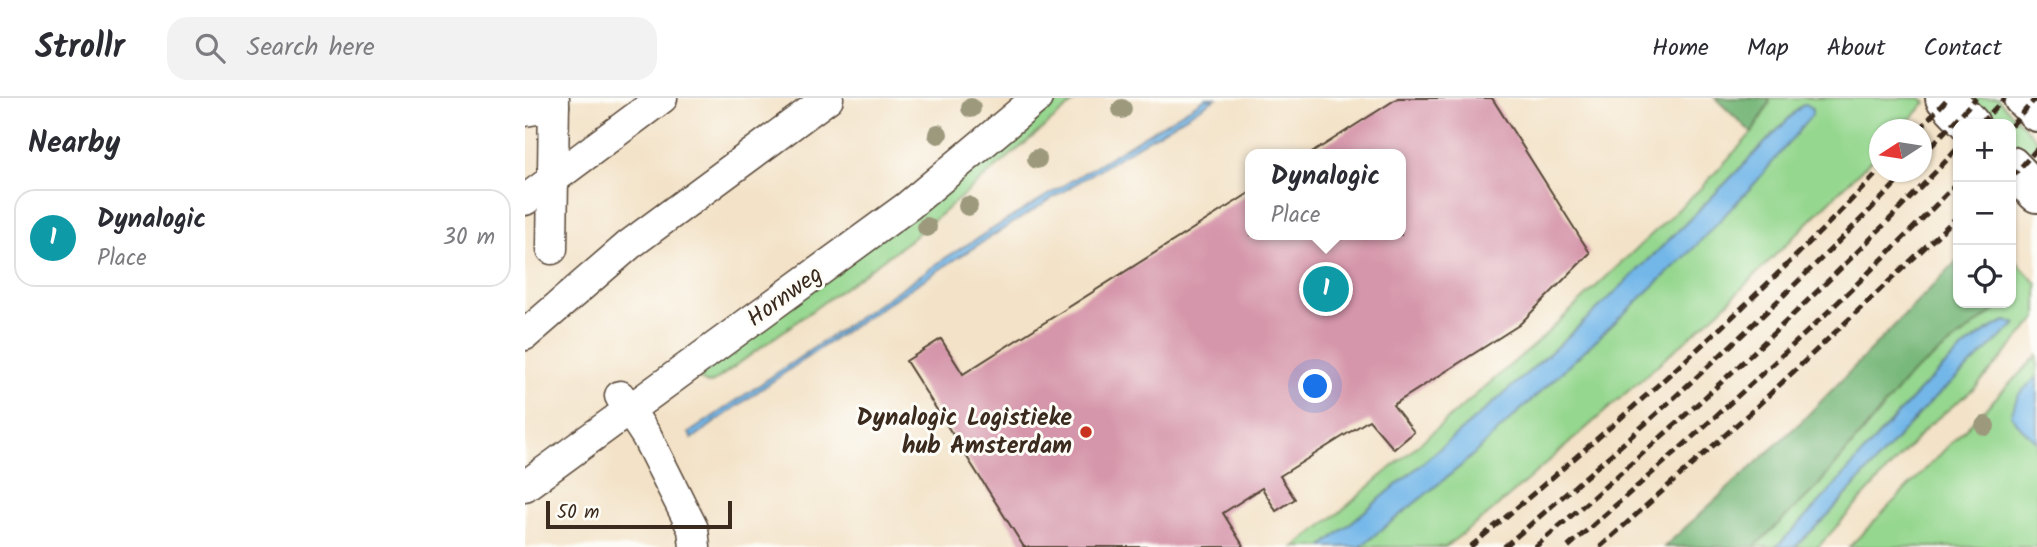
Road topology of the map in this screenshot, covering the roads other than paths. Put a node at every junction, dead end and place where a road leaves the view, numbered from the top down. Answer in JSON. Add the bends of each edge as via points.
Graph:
{"nodes":[{"id":1,"x":662,"y":98,"type":"edge"},
{"id":2,"x":828,"y":98,"type":"edge"},
{"id":3,"x":1009,"y":98,"type":"edge"},
{"id":4,"x":1037,"y":98,"type":"edge"},
{"id":5,"x":1945,"y":98,"type":"edge"},
{"id":6,"x":2023,"y":98,"type":"edge"},
{"id":7,"x":554,"y":102,"type":"edge"},
{"id":8,"x":525,"y":111,"type":"edge"},
{"id":9,"x":2037,"y":112,"type":"edge"},
{"id":10,"x":1965,"y":119,"type":"edge"},
{"id":11,"x":2016,"y":171,"type":"edge"},
{"id":12,"x":552,"y":179,"type":"junction"},
{"id":13,"x":2037,"y":192,"type":"edge"},
{"id":14,"x":525,"y":200,"type":"edge"},
{"id":15,"x":552,"y":249,"type":"dead end"},
{"id":16,"x":532,"y":330,"type":"edge"},
{"id":17,"x":624,"y":402,"type":"junction"},
{"id":18,"x":525,"y":465,"type":"edge"},
{"id":19,"x":525,"y":486,"type":"edge"},
{"id":20,"x":695,"y":547,"type":"edge"}],
"edges":[{"from":1,"to":12,"type":"street"},
{"from":2,"to":16,"type":"street","via":[[629,245]]},
{"from":3,"to":17,"type":"street","name":"Hornweg","via":[[903,190]]},
{"from":4,"to":17,"type":"street","name":"Hornweg","via":[[908,206],[785,297]]},
{"from":5,"to":10,"type":"main road"},
{"from":6,"to":9,"type":"main road"},
{"from":7,"to":8,"type":"street"},
{"from":7,"to":12,"type":"street"},
{"from":11,"to":13,"type":"main road"},
{"from":12,"to":14,"type":"street"},
{"from":12,"to":15,"type":"street"},
{"from":17,"to":18,"type":"street","name":"Hornweg"},
{"from":17,"to":19,"type":"street","name":"Hornweg"},
{"from":17,"to":20,"type":"street","via":[[693,529]]}]}
